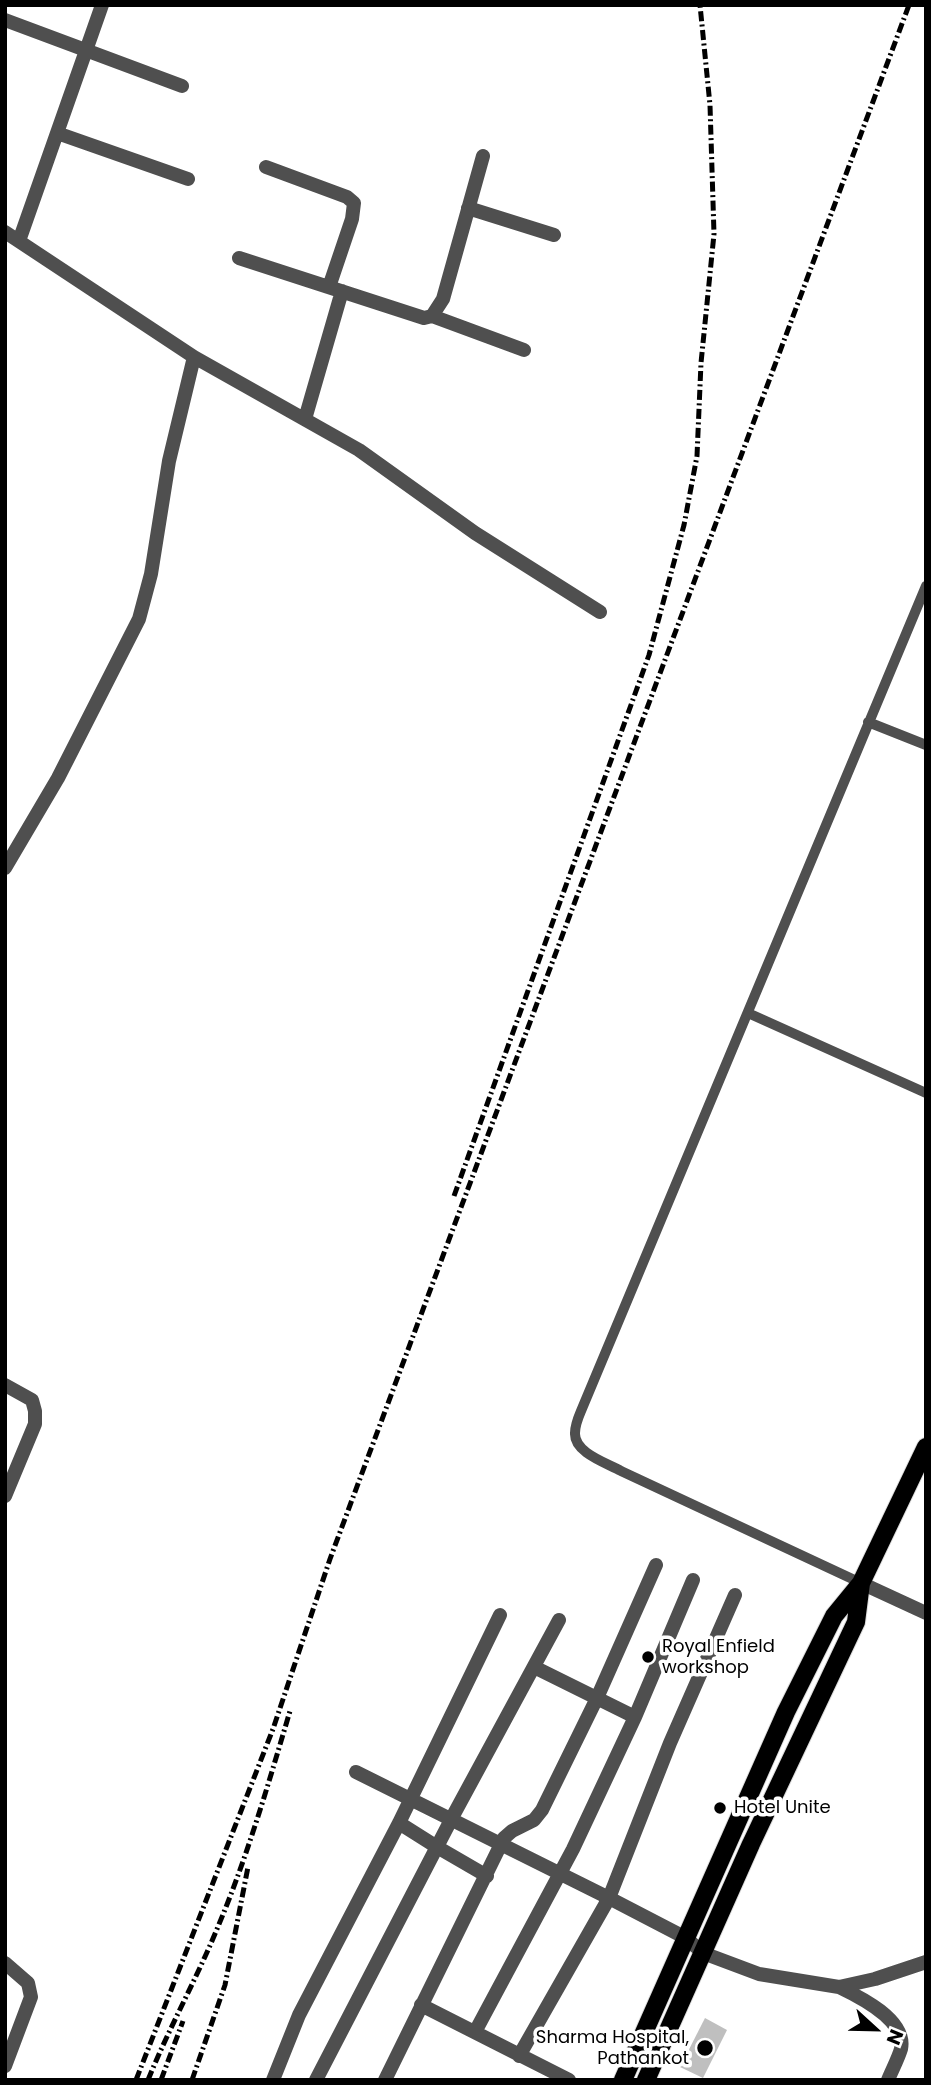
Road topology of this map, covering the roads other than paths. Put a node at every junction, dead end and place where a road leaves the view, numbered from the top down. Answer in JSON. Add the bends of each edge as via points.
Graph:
{"nodes":[{"id":1,"x":102,"y":5,"type":"edge"},
{"id":2,"x":5,"y":20,"type":"edge"},
{"id":3,"x":86,"y":51,"type":"junction"},
{"id":4,"x":181,"y":86,"type":"dead end"},
{"id":5,"x":57,"y":133,"type":"junction"},
{"id":6,"x":482,"y":156,"type":"dead end"},
{"id":7,"x":266,"y":167,"type":"dead end"},
{"id":8,"x":188,"y":179,"type":"dead end"},
{"id":9,"x":468,"y":208,"type":"junction"},
{"id":10,"x":5,"y":232,"type":"edge"},
{"id":11,"x":554,"y":235,"type":"dead end"},
{"id":12,"x":19,"y":241,"type":"junction"},
{"id":13,"x":239,"y":258,"type":"dead end"},
{"id":14,"x":335,"y":289,"type":"junction"},
{"id":15,"x":432,"y":316,"type":"junction"},
{"id":16,"x":524,"y":350,"type":"dead end"},
{"id":17,"x":194,"y":357,"type":"junction"},
{"id":18,"x":304,"y":419,"type":"junction"},
{"id":19,"x":926,"y":586,"type":"edge"},
{"id":20,"x":600,"y":612,"type":"dead end"},
{"id":21,"x":868,"y":722,"type":"junction"},
{"id":22,"x":926,"y":745,"type":"edge"},
{"id":23,"x":5,"y":868,"type":"edge"},
{"id":24,"x":748,"y":1013,"type":"junction"},
{"id":25,"x":926,"y":1093,"type":"edge"},
{"id":26,"x":5,"y":1385,"type":"edge"},
{"id":27,"x":926,"y":1447,"type":"edge"},
{"id":28,"x":5,"y":1496,"type":"edge"},
{"id":29,"x":656,"y":1565,"type":"dead end"},
{"id":30,"x":693,"y":1580,"type":"dead end"},
{"id":31,"x":861,"y":1583,"type":"junction"},
{"id":32,"x":735,"y":1595,"type":"dead end"},
{"id":33,"x":926,"y":1614,"type":"edge"},
{"id":34,"x":500,"y":1615,"type":"dead end"},
{"id":35,"x":559,"y":1619,"type":"dead end"},
{"id":36,"x":534,"y":1667,"type":"junction"},
{"id":37,"x":597,"y":1698,"type":"junction"},
{"id":38,"x":635,"y":1717,"type":"junction"},
{"id":39,"x":356,"y":1772,"type":"dead end"},
{"id":40,"x":411,"y":1798,"type":"junction"},
{"id":41,"x":452,"y":1820,"type":"junction"},
{"id":42,"x":399,"y":1823,"type":"junction"},
{"id":43,"x":502,"y":1843,"type":"junction"},
{"id":44,"x":437,"y":1847,"type":"junction"},
{"id":45,"x":561,"y":1873,"type":"junction"},
{"id":46,"x":487,"y":1876,"type":"junction"},
{"id":47,"x":609,"y":1898,"type":"junction"},
{"id":48,"x":686,"y":1938,"type":"junction"},
{"id":49,"x":703,"y":1953,"type":"junction"},
{"id":50,"x":926,"y":1962,"type":"edge"},
{"id":51,"x":5,"y":1963,"type":"edge"},
{"id":52,"x":839,"y":1987,"type":"junction"},
{"id":53,"x":421,"y":2005,"type":"junction"},
{"id":54,"x":475,"y":2032,"type":"junction"},
{"id":55,"x":519,"y":2056,"type":"junction"},
{"id":56,"x":5,"y":2066,"type":"edge"},
{"id":57,"x":317,"y":2077,"type":"edge"},
{"id":58,"x":273,"y":2080,"type":"edge"},
{"id":59,"x":333,"y":2080,"type":"edge"},
{"id":60,"x":385,"y":2080,"type":"edge"},
{"id":61,"x":569,"y":2080,"type":"edge"},
{"id":62,"x":623,"y":2080,"type":"edge"},
{"id":63,"x":646,"y":2080,"type":"edge"},
{"id":64,"x":888,"y":2080,"type":"edge"}],
"edges":[{"from":1,"to":3,"type":"street"},
{"from":2,"to":3,"type":"street"},
{"from":3,"to":4,"type":"street"},
{"from":3,"to":5,"type":"street"},
{"from":5,"to":8,"type":"street"},
{"from":5,"to":12,"type":"street"},
{"from":6,"to":9,"type":"street"},
{"from":7,"to":14,"type":"street","via":[[354,203]]},
{"from":9,"to":11,"type":"street"},
{"from":9,"to":15,"type":"street","via":[[443,299]]},
{"from":10,"to":12,"type":"street"},
{"from":12,"to":17,"type":"street"},
{"from":13,"to":14,"type":"street"},
{"from":14,"to":15,"type":"street","via":[[424,318]]},
{"from":14,"to":18,"type":"street"},
{"from":15,"to":16,"type":"street"},
{"from":17,"to":18,"type":"street"},
{"from":17,"to":23,"type":"street","via":[[139,619],[58,778]]},
{"from":18,"to":20,"type":"street","via":[[359,450],[475,533]]},
{"from":19,"to":21,"type":"lane"},
{"from":21,"to":22,"type":"lane"},
{"from":21,"to":24,"type":"lane"},
{"from":24,"to":25,"type":"lane"},
{"from":24,"to":31,"type":"lane","via":[[574,1436],[578,1445],[610,1465]]},
{"from":26,"to":28,"type":"street","via":[[32,1401],[35,1411]]},
{"from":27,"to":31,"type":"main road"},
{"from":29,"to":37,"type":"street"},
{"from":30,"to":38,"type":"street"},
{"from":31,"to":33,"type":"street"},
{"from":31,"to":48,"type":"main road","via":[[834,1616],[792,1700]]},
{"from":31,"to":49,"type":"main road","via":[[856,1622]]},
{"from":32,"to":47,"type":"street","via":[[670,1742]]},
{"from":34,"to":40,"type":"street"},
{"from":35,"to":36,"type":"street"},
{"from":36,"to":37,"type":"street"},
{"from":36,"to":41,"type":"street"},
{"from":37,"to":38,"type":"street"},
{"from":37,"to":43,"type":"street","via":[[542,1811]]},
{"from":38,"to":45,"type":"street"},
{"from":39,"to":40,"type":"street"},
{"from":40,"to":41,"type":"street"},
{"from":40,"to":42,"type":"street"},
{"from":41,"to":43,"type":"street"},
{"from":41,"to":44,"type":"street"},
{"from":42,"to":44,"type":"street"},
{"from":42,"to":58,"type":"street","via":[[299,2015]]},
{"from":43,"to":45,"type":"street"},
{"from":43,"to":46,"type":"street"},
{"from":44,"to":46,"type":"street"},
{"from":44,"to":57,"type":"street"},
{"from":45,"to":47,"type":"street"},
{"from":45,"to":54,"type":"street"},
{"from":46,"to":53,"type":"street"},
{"from":47,"to":48,"type":"street"},
{"from":47,"to":55,"type":"street"},
{"from":48,"to":49,"type":"street"},
{"from":48,"to":62,"type":"main road"},
{"from":49,"to":52,"type":"street","via":[[759,1974]]},
{"from":49,"to":63,"type":"main road"},
{"from":50,"to":52,"type":"street"},
{"from":51,"to":56,"type":"street","via":[[28,1983],[31,1997]]},
{"from":52,"to":64,"type":"street","via":[[869,2002],[898,2030],[901,2049]]},
{"from":53,"to":54,"type":"street"},
{"from":53,"to":60,"type":"street"},
{"from":54,"to":55,"type":"street"},
{"from":55,"to":61,"type":"street"},
{"from":57,"to":59,"type":"street"}]}
